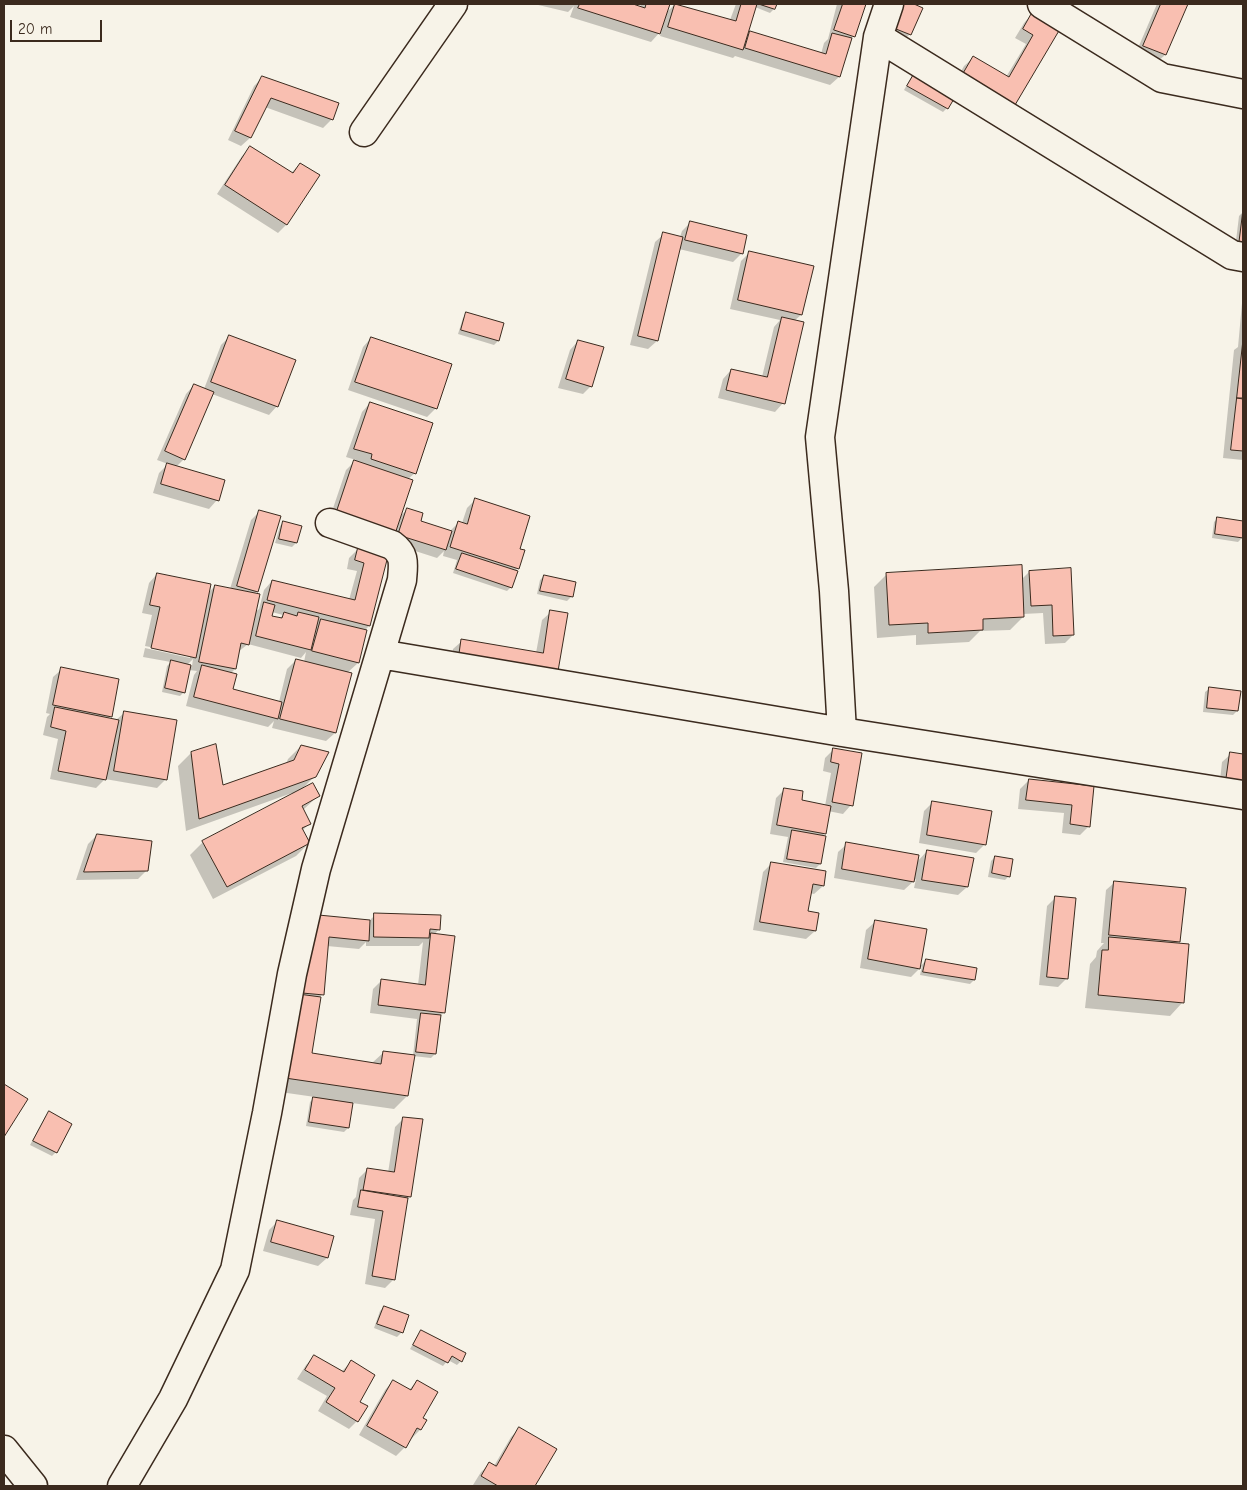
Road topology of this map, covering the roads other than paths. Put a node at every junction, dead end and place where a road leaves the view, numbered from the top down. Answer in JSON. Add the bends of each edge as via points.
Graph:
{"nodes":[{"id":1,"x":453,"y":4,"type":"edge"},
{"id":2,"x":889,"y":4,"type":"edge"},
{"id":3,"x":1042,"y":4,"type":"edge"},
{"id":4,"x":878,"y":37,"type":"junction"},
{"id":5,"x":1243,"y":94,"type":"edge"},
{"id":6,"x":364,"y":132,"type":"dead end"},
{"id":7,"x":1243,"y":257,"type":"edge"},
{"id":8,"x":330,"y":523,"type":"dead end"},
{"id":9,"x":380,"y":654,"type":"junction"},
{"id":10,"x":842,"y":732,"type":"junction"},
{"id":11,"x":1243,"y":795,"type":"edge"},
{"id":12,"x":4,"y":1450,"type":"edge"},
{"id":13,"x":32,"y":1486,"type":"edge"},
{"id":14,"x":122,"y":1486,"type":"edge"}],
"edges":[{"from":1,"to":6,"type":"street"},
{"from":2,"to":4,"type":"street"},
{"from":3,"to":5,"type":"street","via":[[1162,78]]},
{"from":4,"to":7,"type":"street","via":[[1232,256]]},
{"from":4,"to":10,"type":"street","via":[[820,437],[834,591]]},
{"from":8,"to":9,"type":"street","via":[[400,550],[404,562],[402,580]]},
{"from":9,"to":10,"type":"street"},
{"from":9,"to":14,"type":"street","via":[[316,869],[292,974],[235,1270],[173,1399]]},
{"from":10,"to":11,"type":"street"},
{"from":12,"to":13,"type":"street"}]}
